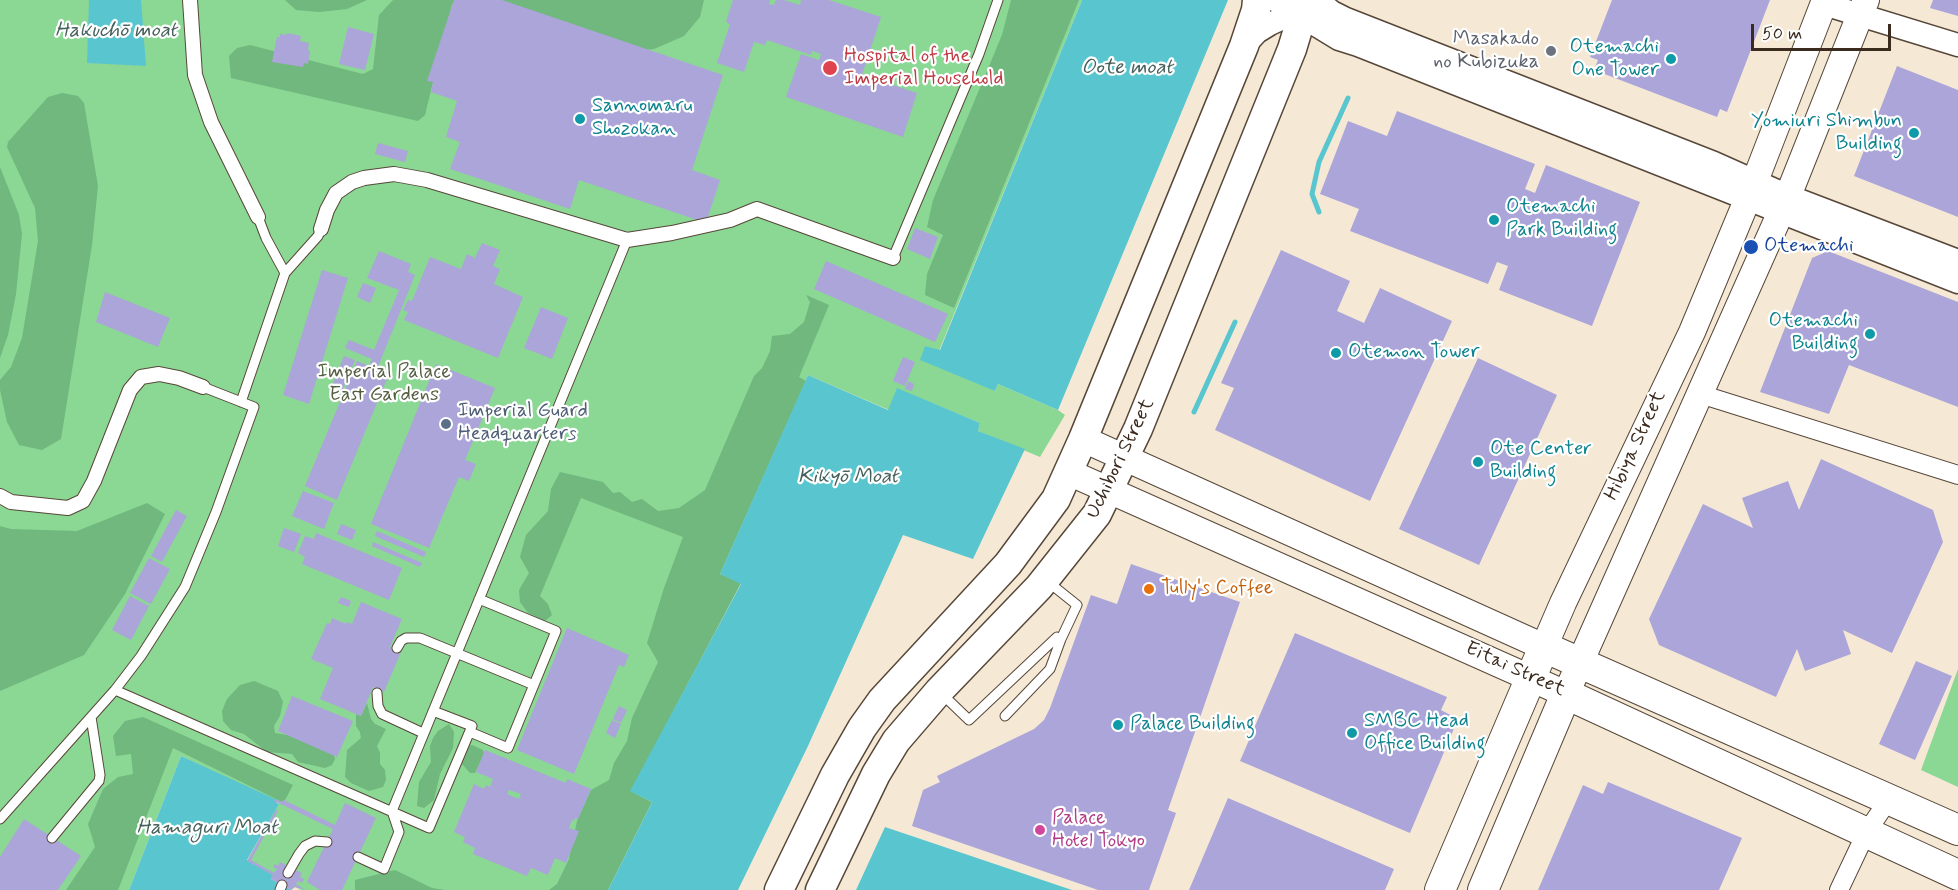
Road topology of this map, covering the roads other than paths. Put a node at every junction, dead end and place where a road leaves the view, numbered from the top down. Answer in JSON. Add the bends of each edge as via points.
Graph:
{"nodes":[{"id":1,"x":190,"y":0,"type":"edge"},
{"id":2,"x":998,"y":0,"type":"edge"},
{"id":3,"x":1257,"y":0,"type":"edge"},
{"id":4,"x":1275,"y":0,"type":"edge"},
{"id":5,"x":1825,"y":2,"type":"edge"},
{"id":6,"x":1307,"y":5,"type":"edge"},
{"id":7,"x":1863,"y":7,"type":"edge"},
{"id":8,"x":1342,"y":29,"type":"junction"},
{"id":9,"x":1958,"y":45,"type":"edge"},
{"id":10,"x":1244,"y":46,"type":"junction"},
{"id":11,"x":1285,"y":64,"type":"junction"},
{"id":12,"x":1751,"y":190,"type":"junction"},
{"id":13,"x":1785,"y":204,"type":"junction"},
{"id":14,"x":258,"y":217,"type":"joint"},
{"id":15,"x":321,"y":230,"type":"joint"},
{"id":16,"x":627,"y":240,"type":"junction"},
{"id":17,"x":893,"y":258,"type":"joint"},
{"id":18,"x":1958,"y":261,"type":"edge"},
{"id":19,"x":285,"y":273,"type":"junction"},
{"id":20,"x":1958,"y":282,"type":"edge"},
{"id":21,"x":203,"y":387,"type":"joint"},
{"id":22,"x":1700,"y":394,"type":"junction"},
{"id":23,"x":241,"y":402,"type":"junction"},
{"id":24,"x":1083,"y":439,"type":"junction"},
{"id":25,"x":1124,"y":457,"type":"junction"},
{"id":26,"x":1068,"y":472,"type":"junction"},
{"id":27,"x":1958,"y":475,"type":"edge"},
{"id":28,"x":1110,"y":490,"type":"junction"},
{"id":29,"x":0,"y":496,"type":"edge"},
{"id":30,"x":1045,"y":579,"type":"junction"},
{"id":31,"x":479,"y":599,"type":"junction"},
{"id":32,"x":1061,"y":639,"type":"junction"},
{"id":33,"x":1544,"y":647,"type":"junction"},
{"id":34,"x":397,"y":648,"type":"dead end"},
{"id":35,"x":456,"y":654,"type":"junction"},
{"id":36,"x":1580,"y":662,"type":"junction"},
{"id":37,"x":1531,"y":677,"type":"junction"},
{"id":38,"x":534,"y":685,"type":"junction"},
{"id":39,"x":115,"y":690,"type":"junction"},
{"id":40,"x":939,"y":691,"type":"junction"},
{"id":41,"x":378,"y":693,"type":"dead end"},
{"id":42,"x":1566,"y":694,"type":"junction"},
{"id":43,"x":433,"y":711,"type":"junction"},
{"id":44,"x":1005,"y":716,"type":"dead end"},
{"id":45,"x":91,"y":717,"type":"junction"},
{"id":46,"x":470,"y":732,"type":"junction"},
{"id":47,"x":423,"y":733,"type":"junction"},
{"id":48,"x":1889,"y":799,"type":"junction"},
{"id":49,"x":392,"y":811,"type":"junction"},
{"id":50,"x":0,"y":819,"type":"edge"},
{"id":51,"x":1958,"y":830,"type":"edge"},
{"id":52,"x":1866,"y":833,"type":"junction"},
{"id":53,"x":52,"y":838,"type":"dead end"},
{"id":54,"x":327,"y":842,"type":"dead end"},
{"id":55,"x":358,"y":857,"type":"dead end"},
{"id":56,"x":288,"y":873,"type":"dead end"},
{"id":57,"x":1958,"y":874,"type":"edge"},
{"id":58,"x":779,"y":890,"type":"edge"},
{"id":59,"x":820,"y":890,"type":"edge"},
{"id":60,"x":1440,"y":890,"type":"edge"},
{"id":61,"x":1483,"y":890,"type":"edge"},
{"id":62,"x":1839,"y":890,"type":"edge"}],
"edges":[{"from":1,"to":14,"type":"street","via":[[195,75],[211,122]]},
{"from":2,"to":17,"type":"lane"},
{"from":3,"to":10,"type":"main road","name":"Uchibori Street"},
{"from":4,"to":6,"type":"street"},
{"from":5,"to":7,"type":"street"},
{"from":5,"to":12,"type":"main road","name":"Hibiya Street"},
{"from":6,"to":8,"type":"street"},
{"from":6,"to":10,"type":"street","via":[[1257,32]]},
{"from":6,"to":11,"type":"main road","name":"Uchibori Street"},
{"from":7,"to":9,"type":"street"},
{"from":7,"to":13,"type":"main road","name":"Hibiya Street"},
{"from":8,"to":11,"type":"street","via":[[1311,43]]},
{"from":8,"to":12,"type":"street","via":[[1358,45]]},
{"from":10,"to":24,"type":"main road","name":"Uchibori Street"},
{"from":11,"to":25,"type":"main road","name":"Uchibori Street"},
{"from":12,"to":13,"type":"street"},
{"from":12,"to":33,"type":"main road","name":"Hibiya Street","via":[[1692,332]]},
{"from":13,"to":18,"type":"street"},
{"from":13,"to":20,"type":"street"},
{"from":13,"to":22,"type":"main road","name":"Hibiya Street"},
{"from":14,"to":19,"type":"lane"},
{"from":15,"to":16,"type":"street","via":[[336,193],[364,178],[394,174]]},
{"from":15,"to":19,"type":"lane"},
{"from":16,"to":17,"type":"street","via":[[730,220],[757,209]]},
{"from":16,"to":31,"type":"lane"},
{"from":19,"to":23,"type":"lane"},
{"from":21,"to":23,"type":"lane"},
{"from":21,"to":29,"type":"street","via":[[159,374],[141,377],[130,390],[83,501],[68,508],[11,502]]},
{"from":22,"to":27,"type":"street"},
{"from":22,"to":36,"type":"main road","name":"Hibiya Street"},
{"from":23,"to":39,"type":"lane","via":[[254,407],[185,587]]},
{"from":24,"to":25,"type":"main road","name":"Eitai Street"},
{"from":24,"to":26,"type":"main road","name":"Uchibori Street"},
{"from":25,"to":28,"type":"main road","name":"Uchibori Street"},
{"from":25,"to":33,"type":"main road","name":"Eitai Street"},
{"from":26,"to":28,"type":"main road","name":"Eitai Street"},
{"from":26,"to":58,"type":"main road","name":"Uchibori Street","via":[[1056,499],[1008,564],[882,700],[862,728]]},
{"from":28,"to":30,"type":"main road","name":"Uchibori Street","via":[[1094,519]]},
{"from":28,"to":37,"type":"main road","name":"Eitai Street"},
{"from":30,"to":32,"type":"lane","via":[[1077,605]]},
{"from":30,"to":40,"type":"main road","name":"Uchibori Street"},
{"from":31,"to":35,"type":"lane"},
{"from":31,"to":38,"type":"lane","via":[[556,631]]},
{"from":32,"to":40,"type":"lane","via":[[1057,637],[969,720]]},
{"from":32,"to":44,"type":"lane","via":[[1050,669]]},
{"from":33,"to":36,"type":"highway","name":"Eitai Street"},
{"from":33,"to":37,"type":"highway","name":"Hibiya Street"},
{"from":34,"to":35,"type":"lane","via":[[401,641],[416,637]]},
{"from":35,"to":38,"type":"lane"},
{"from":35,"to":43,"type":"lane"},
{"from":36,"to":42,"type":"main road","name":"Hibiya Street"},
{"from":36,"to":48,"type":"highway","name":"Eitai Street"},
{"from":37,"to":42,"type":"main road","name":"Eitai Street"},
{"from":37,"to":60,"type":"highway","name":"Hibiya Street"},
{"from":38,"to":46,"type":"lane","via":[[508,748]]},
{"from":39,"to":45,"type":"lane"},
{"from":39,"to":49,"type":"lane"},
{"from":40,"to":59,"type":"main road","name":"Uchibori Street","via":[[896,741],[876,774]]},
{"from":41,"to":47,"type":"lane","via":[[382,714]]},
{"from":42,"to":52,"type":"highway","name":"Eitai Street"},
{"from":42,"to":61,"type":"highway","name":"Hibiya Street"},
{"from":43,"to":46,"type":"lane","via":[[472,726]]},
{"from":43,"to":47,"type":"lane"},
{"from":45,"to":50,"type":"lane"},
{"from":45,"to":53,"type":"lane","via":[[100,775],[95,787]]},
{"from":46,"to":49,"type":"lane","via":[[429,828]]},
{"from":47,"to":49,"type":"lane"},
{"from":48,"to":51,"type":"highway","name":"Eitai Street"},
{"from":48,"to":52,"type":"street"},
{"from":49,"to":55,"type":"lane","via":[[399,832],[384,868]]},
{"from":52,"to":57,"type":"highway","name":"Eitai Street"},
{"from":52,"to":62,"type":"street"},
{"from":54,"to":56,"type":"lane","via":[[315,841],[305,846]]}]}
